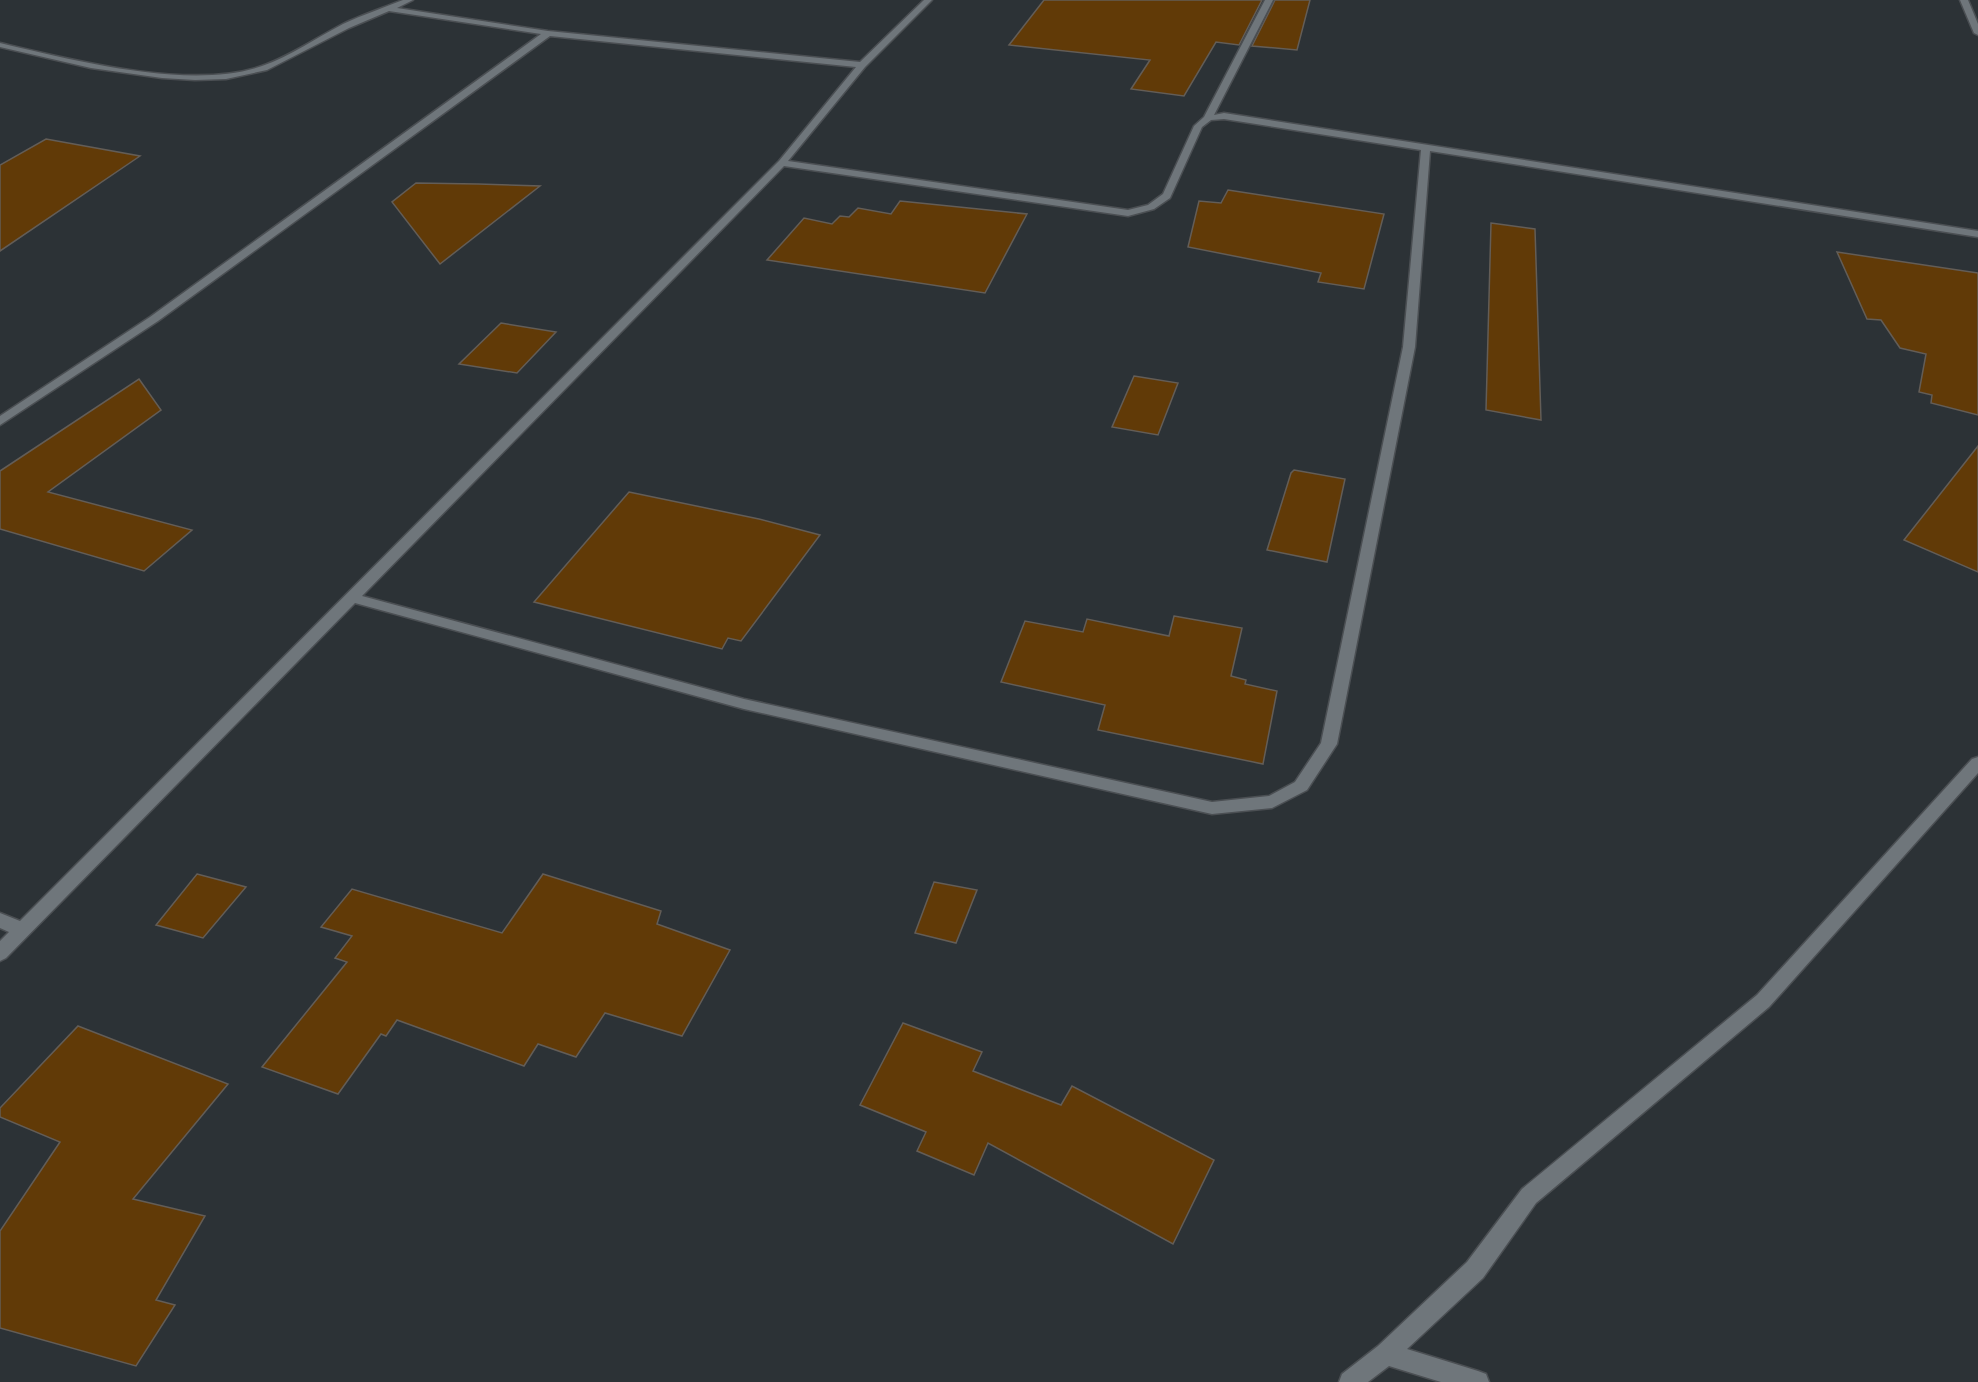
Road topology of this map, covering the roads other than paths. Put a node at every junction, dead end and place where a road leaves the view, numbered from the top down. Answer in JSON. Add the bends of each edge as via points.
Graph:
{"nodes":[{"id":1,"x":409,"y":0,"type":"edge"},
{"id":2,"x":928,"y":0,"type":"edge"},
{"id":3,"x":1269,"y":0,"type":"edge"},
{"id":4,"x":1964,"y":0,"type":"edge"},
{"id":5,"x":388,"y":8,"type":"junction"},
{"id":6,"x":548,"y":33,"type":"junction"},
{"id":7,"x":1978,"y":33,"type":"edge"},
{"id":8,"x":0,"y":45,"type":"edge"},
{"id":9,"x":861,"y":65,"type":"junction"},
{"id":10,"x":1208,"y":118,"type":"junction"},
{"id":11,"x":1426,"y":148,"type":"junction"},
{"id":12,"x":782,"y":163,"type":"junction"},
{"id":13,"x":1978,"y":234,"type":"edge"},
{"id":14,"x":0,"y":421,"type":"edge"},
{"id":15,"x":350,"y":597,"type":"junction"},
{"id":16,"x":1978,"y":762,"type":"edge"},
{"id":17,"x":0,"y":920,"type":"edge"},
{"id":18,"x":22,"y":930,"type":"junction"},
{"id":19,"x":0,"y":953,"type":"edge"},
{"id":20,"x":1386,"y":1354,"type":"junction"},
{"id":21,"x":1350,"y":1382,"type":"edge"},
{"id":22,"x":1478,"y":1382,"type":"edge"}],
"edges":[{"from":1,"to":5,"type":"street"},
{"from":2,"to":9,"type":"street"},
{"from":3,"to":10,"type":"street"},
{"from":4,"to":7,"type":"street"},
{"from":5,"to":6,"type":"street"},
{"from":5,"to":8,"type":"street","via":[[267,67],[236,75],[153,74],[41,56]]},
{"from":6,"to":9,"type":"street"},
{"from":6,"to":14,"type":"street","via":[[154,319]]},
{"from":9,"to":12,"type":"street"},
{"from":10,"to":11,"type":"street","via":[[1224,116]]},
{"from":10,"to":12,"type":"street","via":[[1198,126],[1167,196],[1151,207],[1128,213]]},
{"from":11,"to":13,"type":"street"},
{"from":11,"to":15,"type":"street","via":[[1409,347],[1329,744],[1301,786],[1272,802],[1212,808],[778,711]]},
{"from":12,"to":15,"type":"street"},
{"from":15,"to":18,"type":"street"},
{"from":16,"to":20,"type":"street","via":[[1763,1001],[1529,1196],[1475,1270]]},
{"from":17,"to":18,"type":"street"},
{"from":18,"to":19,"type":"street"},
{"from":20,"to":21,"type":"street"},
{"from":20,"to":22,"type":"street"}]}
